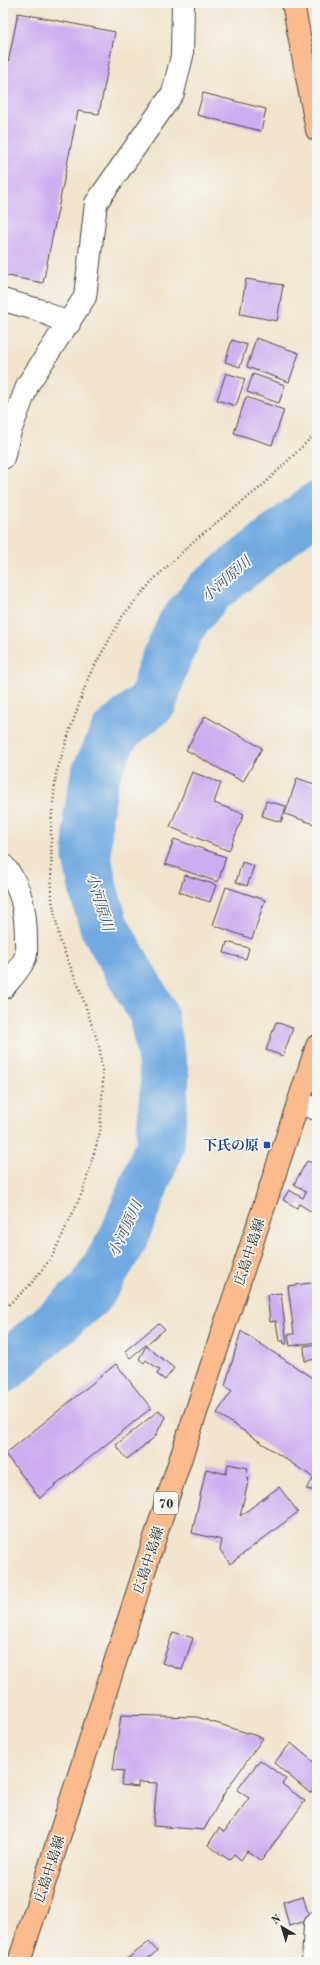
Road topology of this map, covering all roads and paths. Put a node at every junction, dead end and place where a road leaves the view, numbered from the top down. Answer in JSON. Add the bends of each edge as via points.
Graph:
{"nodes":[{"id":1,"x":183,"y":3,"type":"edge"},
{"id":2,"x":293,"y":3,"type":"edge"},
{"id":3,"x":317,"y":130,"type":"edge"},
{"id":4,"x":3,"y":300,"type":"edge"},
{"id":5,"x":69,"y":324,"type":"junction"},
{"id":6,"x":317,"y":432,"type":"edge"},
{"id":7,"x":3,"y":458,"type":"edge"},
{"id":8,"x":3,"y":866,"type":"edge"},
{"id":9,"x":3,"y":988,"type":"edge"},
{"id":10,"x":317,"y":1046,"type":"edge"},
{"id":11,"x":308,"y":1106,"type":"edge"},
{"id":12,"x":3,"y":1310,"type":"edge"},
{"id":13,"x":317,"y":1922,"type":"edge"},
{"id":14,"x":20,"y":1962,"type":"edge"},
{"id":15,"x":313,"y":1962,"type":"edge"}],
"edges":[{"from":1,"to":5,"type":"street","via":[[182,56],[173,93],[96,203],[85,297]]},
{"from":2,"to":3,"type":"main road"},
{"from":4,"to":5,"type":"street","via":[[40,310]]},
{"from":5,"to":7,"type":"street","via":[[28,384]]},
{"from":6,"to":12,"type":"path","via":[[261,487],[196,539],[154,579],[118,624],[89,676],[74,716],[56,774],[51,824],[52,900],[60,941],[100,1049],[103,1083],[100,1132],[82,1191],[52,1256],[30,1286]]},
{"from":8,"to":9,"type":"street","via":[[9,872],[20,894],[26,916],[26,957]]},
{"from":10,"to":11,"type":"main road","name":"広島中島線","number":"70"},
{"from":11,"to":14,"type":"main road","name":"広島中島線","number":"70","via":[[168,1496]]},
{"from":13,"to":15,"type":"street"}]}
